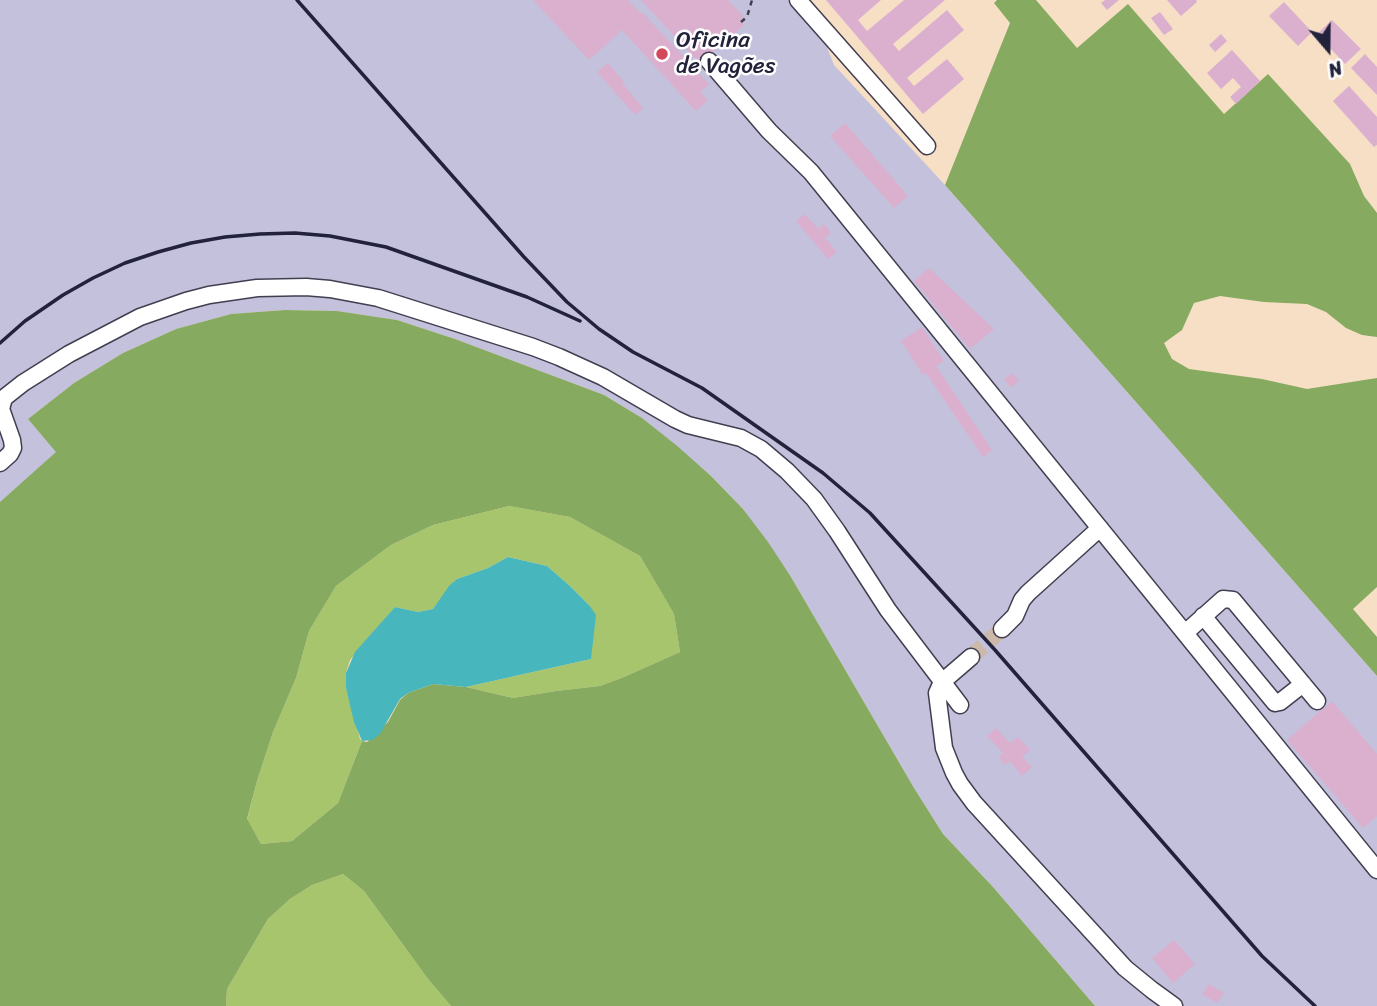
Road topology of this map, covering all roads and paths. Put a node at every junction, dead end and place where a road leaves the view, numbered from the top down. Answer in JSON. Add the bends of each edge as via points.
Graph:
{"nodes":[{"id":1,"x":752,"y":0,"type":"edge"},
{"id":2,"x":798,"y":0,"type":"edge"},
{"id":3,"x":741,"y":22,"type":"dead end"},
{"id":4,"x":709,"y":61,"type":"dead end"},
{"id":5,"x":927,"y":146,"type":"dead end"},
{"id":6,"x":0,"y":463,"type":"edge"},
{"id":7,"x":1100,"y":528,"type":"junction"},
{"id":8,"x":1203,"y":616,"type":"junction"},
{"id":9,"x":1002,"y":629,"type":"tunnel mouth"},
{"id":10,"x":1185,"y":633,"type":"junction"},
{"id":11,"x":971,"y":657,"type":"tunnel mouth"},
{"id":12,"x":942,"y":682,"type":"junction"},
{"id":13,"x":1303,"y":684,"type":"junction"},
{"id":14,"x":1317,"y":701,"type":"dead end"},
{"id":15,"x":960,"y":705,"type":"dead end"},
{"id":16,"x":1377,"y":870,"type":"edge"},
{"id":17,"x":1174,"y":1006,"type":"edge"}],
"edges":[{"from":1,"to":3,"type":"path"},
{"from":2,"to":5,"type":"lane"},
{"from":4,"to":7,"type":"lane","via":[[811,172]]},
{"from":6,"to":12,"type":"lane","via":[[13,448],[1,409],[5,398],[69,354],[140,317],[209,295],[257,288],[330,289],[378,298],[559,356],[688,425],[741,438],[761,449],[814,499]]},
{"from":7,"to":9,"type":"lane","via":[[1025,596]]},
{"from":7,"to":10,"type":"lane"},
{"from":8,"to":10,"type":"lane"},
{"from":8,"to":13,"type":"lane","via":[[1223,599],[1233,600]]},
{"from":8,"to":13,"type":"lane","via":[[1275,703]]},
{"from":10,"to":16,"type":"lane"},
{"from":11,"to":12,"type":"lane"},
{"from":12,"to":15,"type":"lane"},
{"from":12,"to":17,"type":"lane","via":[[937,692],[944,748],[967,794],[1125,968]]},
{"from":13,"to":14,"type":"lane"}]}
